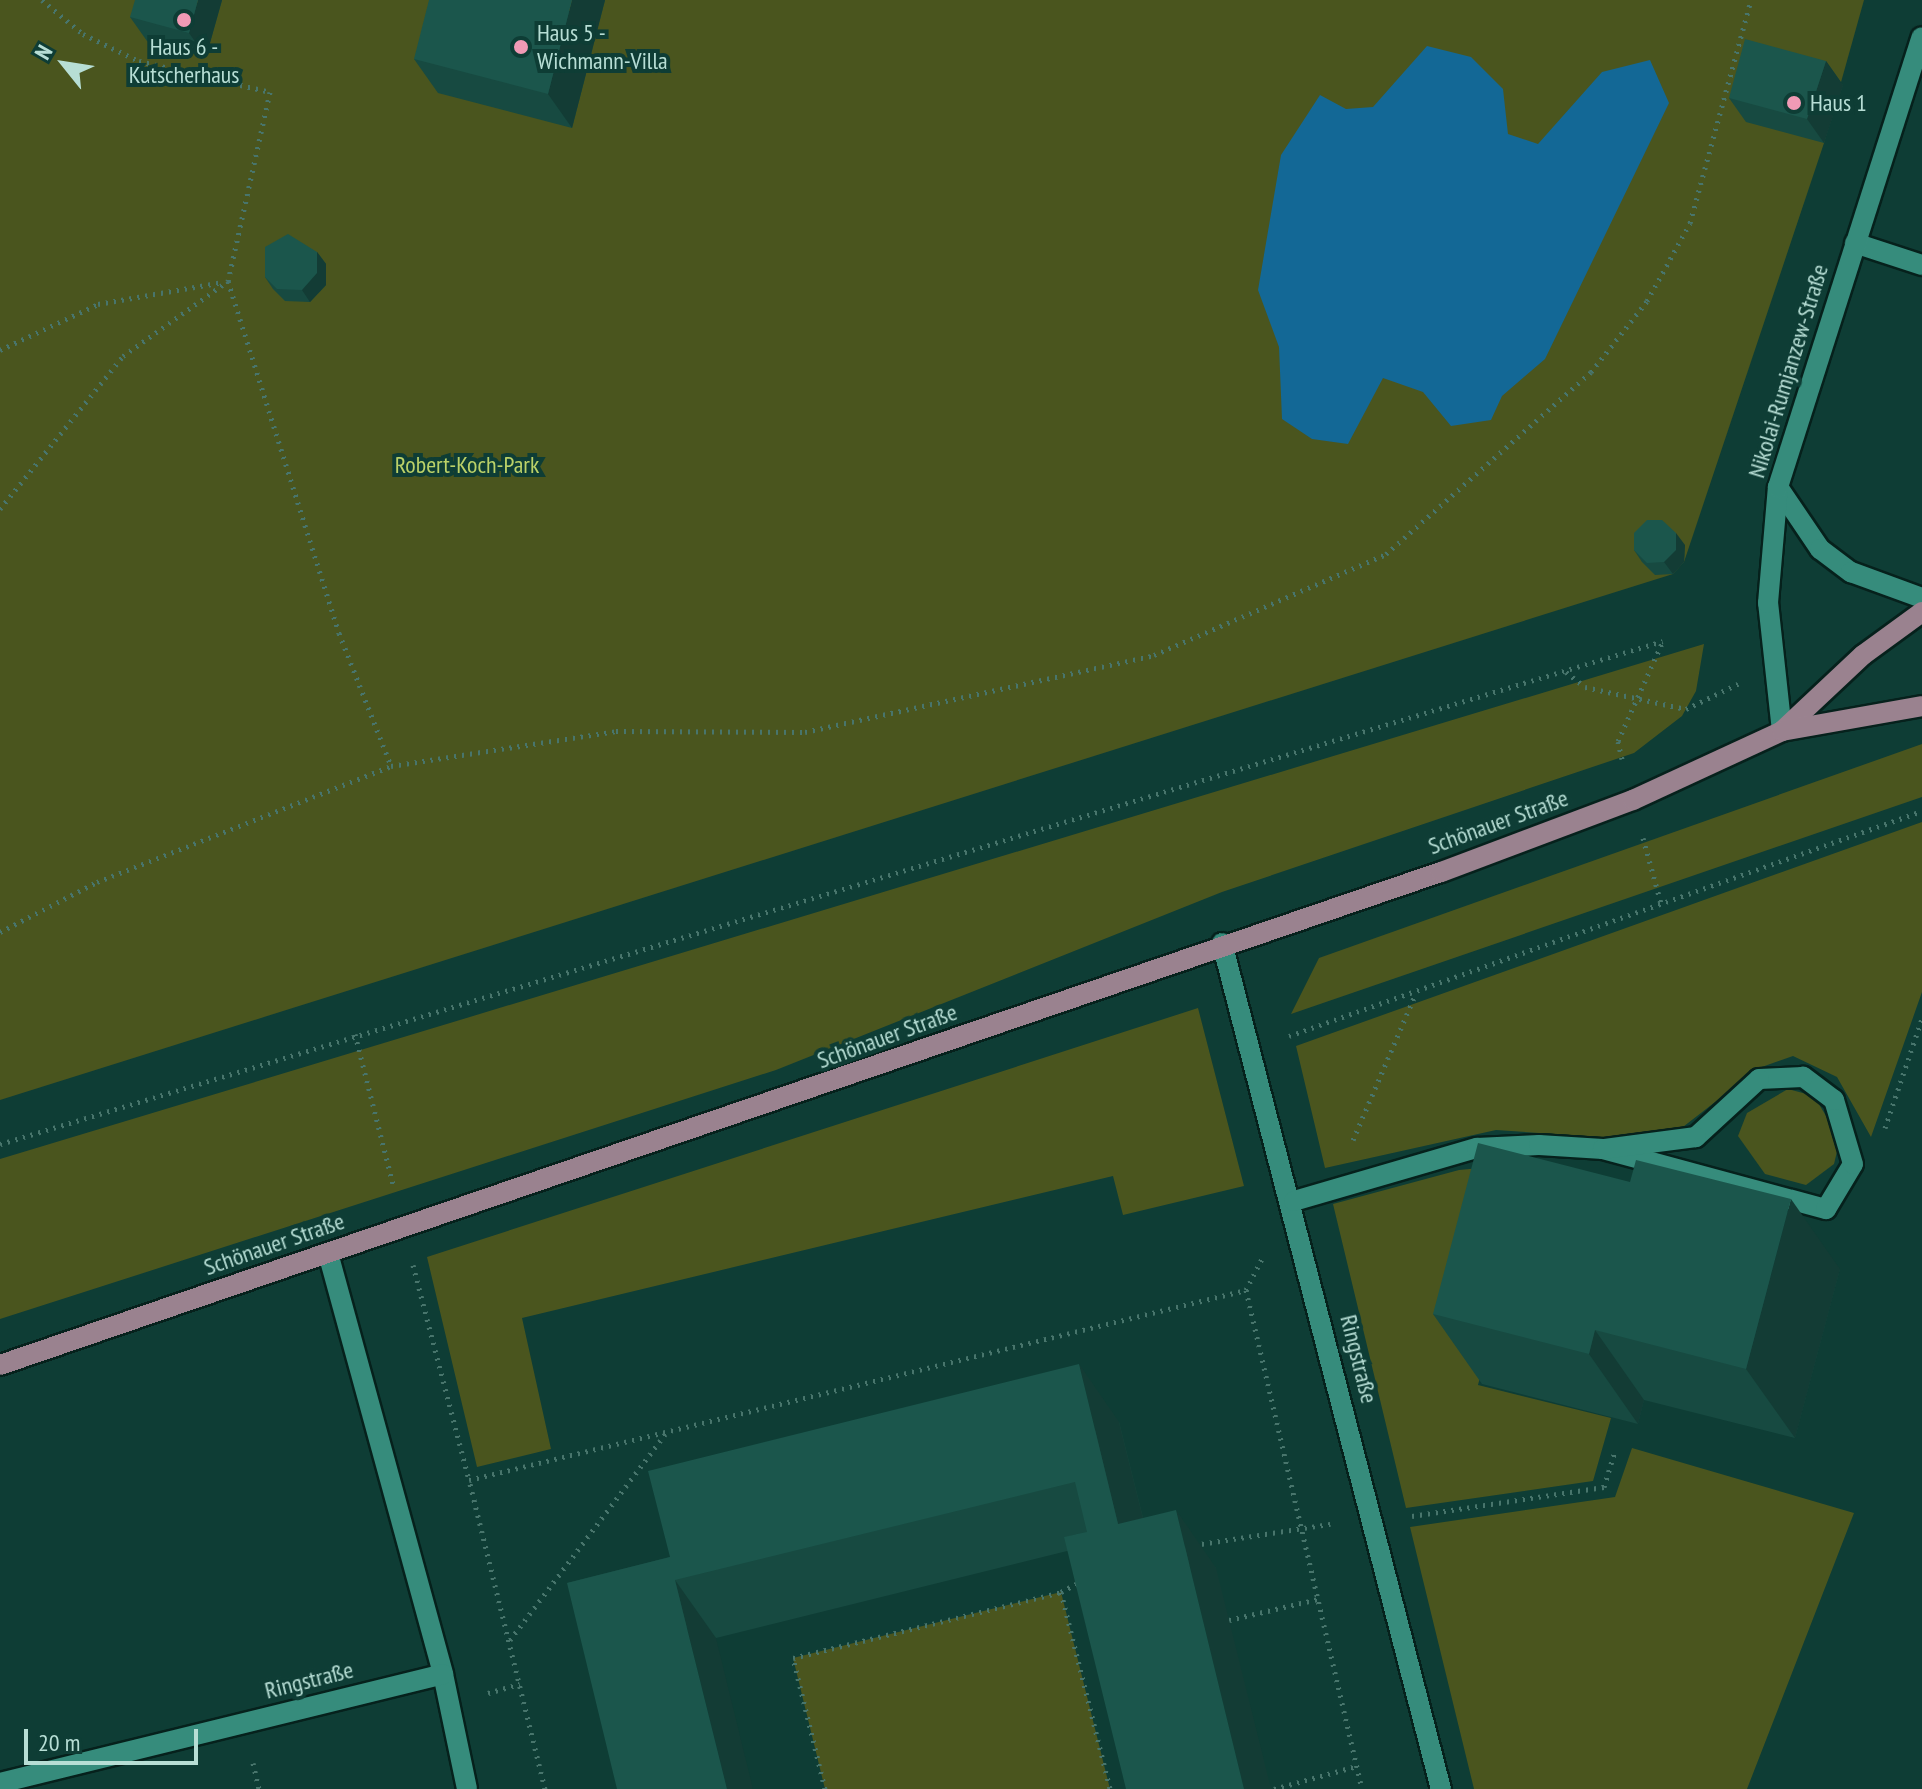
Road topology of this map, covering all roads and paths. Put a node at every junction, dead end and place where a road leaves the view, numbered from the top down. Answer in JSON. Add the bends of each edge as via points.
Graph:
{"nodes":[{"id":1,"x":42,"y":0,"type":"edge"},
{"id":2,"x":1751,"y":0,"type":"edge"},
{"id":3,"x":1922,"y":37,"type":"edge"},
{"id":4,"x":1855,"y":243,"type":"junction"},
{"id":5,"x":1922,"y":265,"type":"edge"},
{"id":6,"x":228,"y":281,"type":"junction"},
{"id":7,"x":0,"y":350,"type":"edge"},
{"id":8,"x":1778,"y":487,"type":"junction"},
{"id":9,"x":0,"y":509,"type":"edge"},
{"id":10,"x":1922,"y":598,"type":"edge"},
{"id":11,"x":1922,"y":612,"type":"edge"},
{"id":12,"x":1663,"y":641,"type":"dead end"},
{"id":13,"x":1922,"y":706,"type":"edge"},
{"id":14,"x":1782,"y":731,"type":"junction"},
{"id":15,"x":391,"y":766,"type":"junction"},
{"id":16,"x":1922,"y":811,"type":"edge"},
{"id":17,"x":0,"y":932,"type":"edge"},
{"id":18,"x":1222,"y":943,"type":"junction"},
{"id":19,"x":355,"y":1034,"type":"junction"},
{"id":20,"x":1250,"y":1049,"type":"junction"},
{"id":21,"x":0,"y":1144,"type":"edge"},
{"id":22,"x":1603,"y":1149,"type":"junction"},
{"id":23,"x":395,"y":1194,"type":"dead end"},
{"id":24,"x":1294,"y":1201,"type":"junction"},
{"id":25,"x":328,"y":1253,"type":"junction"},
{"id":26,"x":412,"y":1263,"type":"dead end"},
{"id":27,"x":0,"y":1365,"type":"edge"},
{"id":28,"x":665,"y":1434,"type":"junction"},
{"id":29,"x":1615,"y":1452,"type":"dead end"},
{"id":30,"x":469,"y":1480,"type":"junction"},
{"id":31,"x":1421,"y":1515,"type":"dead end"},
{"id":32,"x":1281,"y":1531,"type":"dead end"},
{"id":33,"x":1180,"y":1547,"type":"edge"},
{"id":34,"x":1085,"y":1579,"type":"edge"},
{"id":35,"x":1061,"y":1592,"type":"junction"},
{"id":36,"x":1318,"y":1599,"type":"junction"},
{"id":37,"x":1229,"y":1620,"type":"dead end"},
{"id":38,"x":510,"y":1641,"type":"junction"},
{"id":39,"x":443,"y":1674,"type":"junction"},
{"id":40,"x":1357,"y":1766,"type":"junction"},
{"id":41,"x":0,"y":1783,"type":"edge"},
{"id":42,"x":467,"y":1789,"type":"edge"},
{"id":43,"x":545,"y":1789,"type":"edge"},
{"id":44,"x":825,"y":1789,"type":"edge"},
{"id":45,"x":1110,"y":1789,"type":"edge"},
{"id":46,"x":1274,"y":1789,"type":"edge"},
{"id":47,"x":1362,"y":1789,"type":"edge"},
{"id":48,"x":1441,"y":1789,"type":"edge"}],
"edges":[{"from":1,"to":6,"type":"path","via":[[83,34],[139,61],[270,92]]},
{"from":2,"to":15,"type":"path","via":[[1690,223],[1647,301],[1591,372],[1386,554],[1154,655],[805,732],[616,731]]},
{"from":3,"to":4,"type":"street","name":"Nikolai-Rumjanzew-Straße"},
{"from":4,"to":5,"type":"street"},
{"from":4,"to":8,"type":"street","name":"Nikolai-Rumjanzew-Straße"},
{"from":6,"to":7,"type":"path","via":[[98,304]]},
{"from":6,"to":9,"type":"path","via":[[123,356]]},
{"from":6,"to":15,"type":"path","via":[[339,633]]},
{"from":8,"to":10,"type":"street","via":[[1820,549],[1851,572]]},
{"from":8,"to":14,"type":"street","name":"Nikolai-Rumjanzew-Straße","via":[[1768,603]]},
{"from":11,"to":14,"type":"main road","name":"Schönauer Straße","via":[[1863,655]]},
{"from":12,"to":19,"type":"path"},
{"from":13,"to":14,"type":"main road","name":"Schönauer Straße"},
{"from":14,"to":18,"type":"main road","name":"Schönauer Straße","via":[[1633,800]]},
{"from":15,"to":17,"type":"path","via":[[97,882]]},
{"from":16,"to":20,"type":"path"},
{"from":18,"to":20,"type":"street","name":"Ringstraße"},
{"from":18,"to":25,"type":"main road","name":"Schönauer Straße","via":[[817,1089]]},
{"from":19,"to":21,"type":"path"},
{"from":19,"to":23,"type":"path"},
{"from":20,"to":24,"type":"street","name":"Ringstraße"},
{"from":22,"to":22,"type":"street","via":[[1826,1209],[1853,1164],[1834,1100],[1803,1077],[1759,1079],[1696,1137]]},
{"from":22,"to":24,"type":"street","via":[[1477,1148]]},
{"from":24,"to":48,"type":"street","name":"Ringstraße"},
{"from":25,"to":27,"type":"main road","name":"Schönauer Straße"},
{"from":25,"to":39,"type":"street"},
{"from":26,"to":30,"type":"path"},
{"from":28,"to":30,"type":"path"},
{"from":28,"to":36,"type":"path","via":[[1246,1290]]},
{"from":28,"to":38,"type":"path"},
{"from":29,"to":31,"type":"path","via":[[1604,1487]]},
{"from":30,"to":38,"type":"path"},
{"from":32,"to":33,"type":"path"},
{"from":34,"to":35,"type":"path"},
{"from":35,"to":44,"type":"path","via":[[793,1658]]},
{"from":35,"to":45,"type":"path"},
{"from":36,"to":37,"type":"path"},
{"from":36,"to":40,"type":"path"},
{"from":38,"to":43,"type":"path"},
{"from":39,"to":41,"type":"street","name":"Ringstraße"},
{"from":39,"to":42,"type":"street"},
{"from":40,"to":46,"type":"path"},
{"from":40,"to":47,"type":"path"}]}
